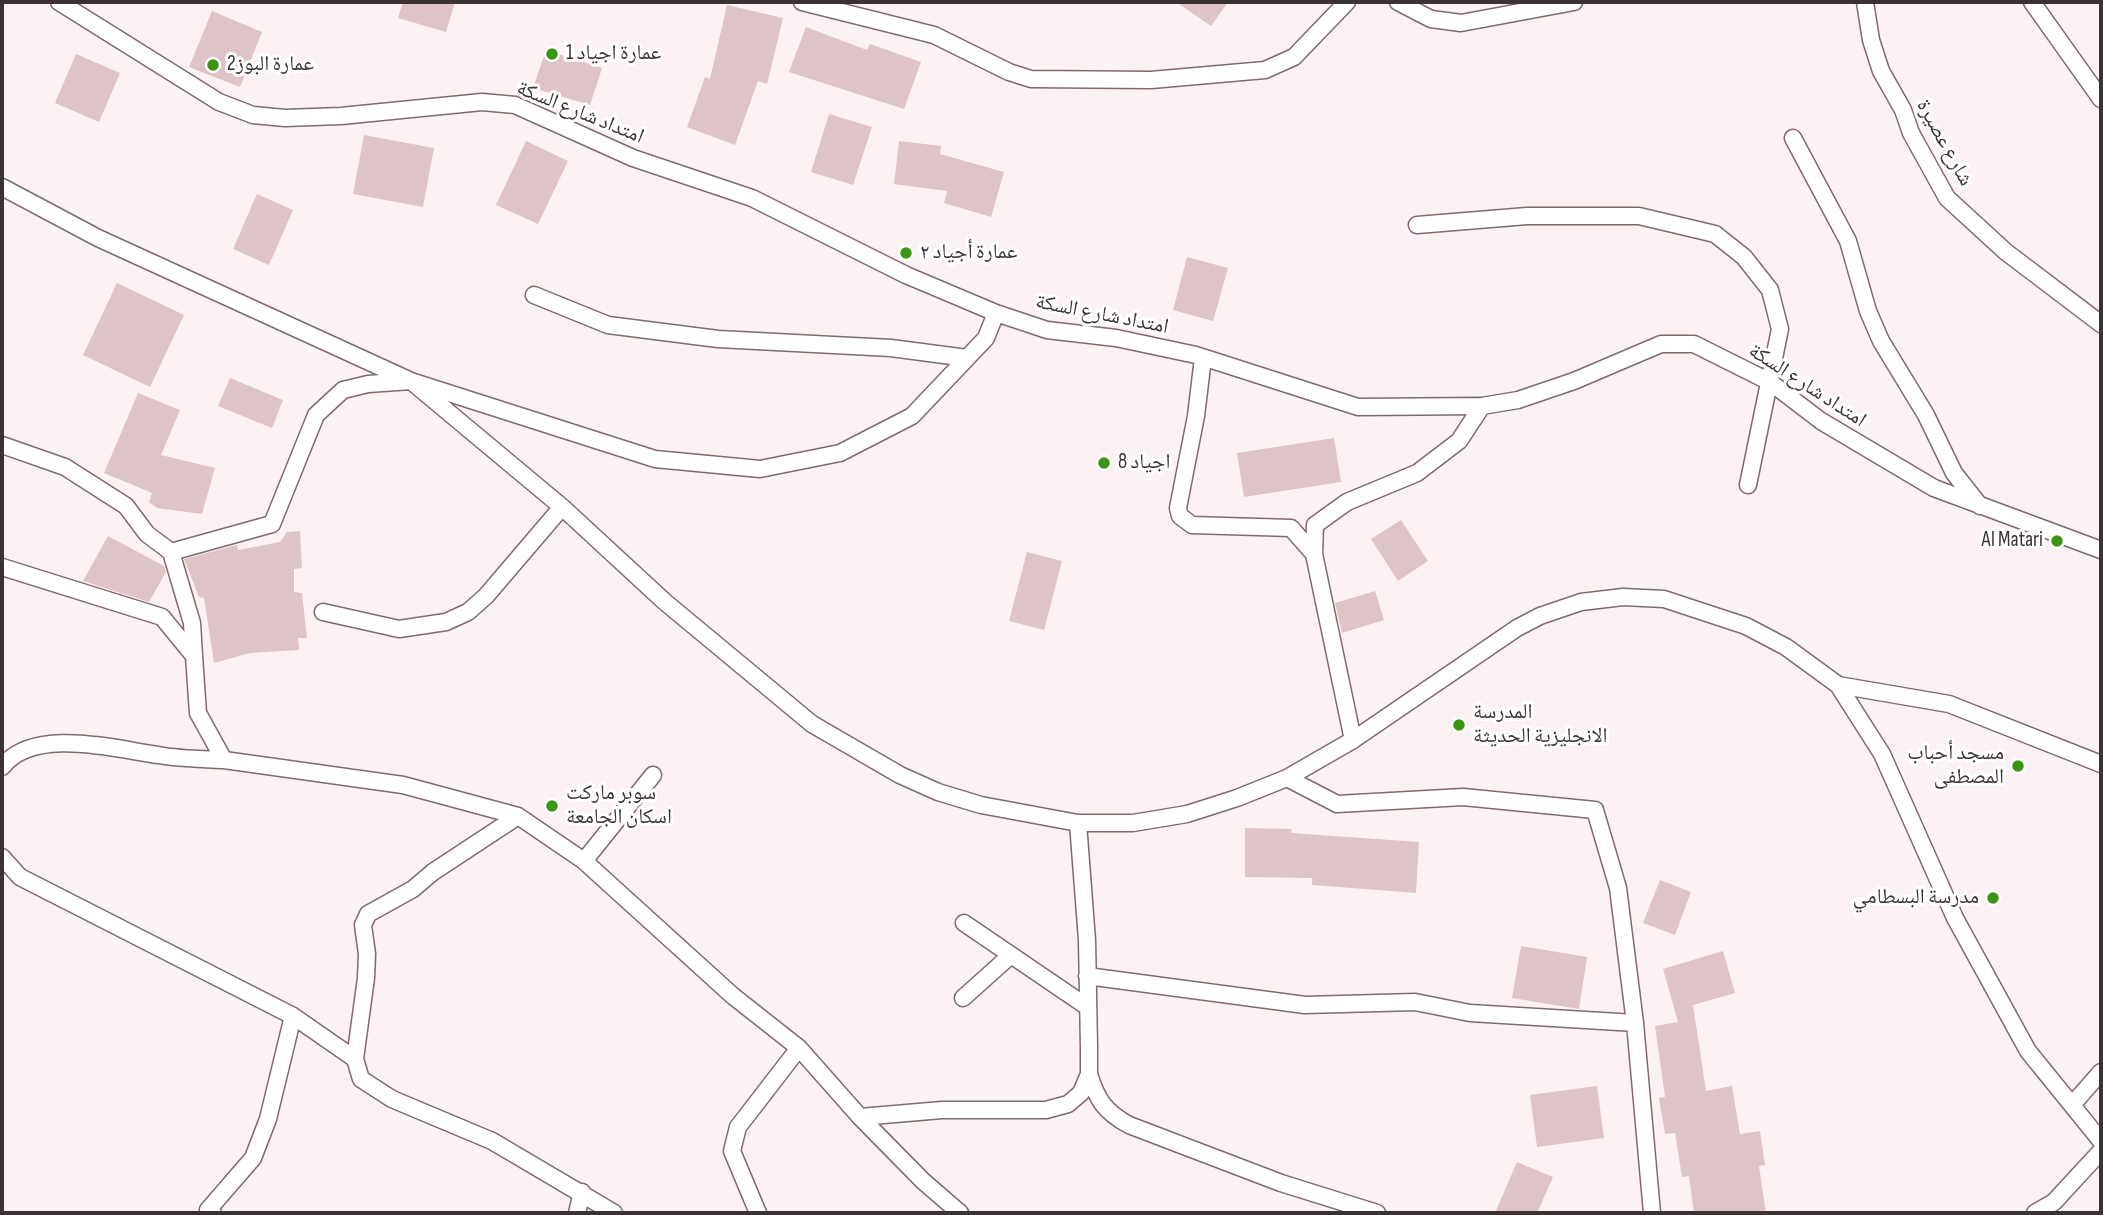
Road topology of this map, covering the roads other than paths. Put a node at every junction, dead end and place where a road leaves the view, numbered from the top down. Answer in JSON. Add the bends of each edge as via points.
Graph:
{"nodes":[{"id":1,"x":60,"y":2,"type":"edge"},
{"id":2,"x":802,"y":2,"type":"edge"},
{"id":3,"x":1348,"y":2,"type":"edge"},
{"id":4,"x":1398,"y":2,"type":"edge"},
{"id":5,"x":1574,"y":2,"type":"edge"},
{"id":6,"x":1865,"y":2,"type":"edge"},
{"id":7,"x":2032,"y":2,"type":"edge"},
{"id":8,"x":2101,"y":99,"type":"edge"},
{"id":9,"x":1793,"y":138,"type":"dead end"},
{"id":10,"x":2,"y":187,"type":"edge"},
{"id":11,"x":1417,"y":225,"type":"dead end"},
{"id":12,"x":534,"y":295,"type":"dead end"},
{"id":13,"x":996,"y":313,"type":"junction"},
{"id":14,"x":2101,"y":324,"type":"edge"},
{"id":15,"x":967,"y":358,"type":"junction"},
{"id":16,"x":1203,"y":358,"type":"junction"},
{"id":17,"x":411,"y":381,"type":"junction"},
{"id":18,"x":1770,"y":383,"type":"junction"},
{"id":19,"x":1482,"y":406,"type":"junction"},
{"id":20,"x":2,"y":445,"type":"edge"},
{"id":21,"x":1748,"y":485,"type":"dead end"},
{"id":22,"x":562,"y":507,"type":"junction"},
{"id":23,"x":1982,"y":508,"type":"junction"},
{"id":24,"x":2101,"y":550,"type":"edge"},
{"id":25,"x":171,"y":552,"type":"junction"},
{"id":26,"x":1314,"y":554,"type":"junction"},
{"id":27,"x":2,"y":567,"type":"edge"},
{"id":28,"x":323,"y":612,"type":"dead end"},
{"id":29,"x":194,"y":656,"type":"junction"},
{"id":30,"x":1838,"y":685,"type":"junction"},
{"id":31,"x":1353,"y":740,"type":"junction"},
{"id":32,"x":224,"y":760,"type":"junction"},
{"id":33,"x":2101,"y":764,"type":"edge"},
{"id":34,"x":2,"y":767,"type":"edge"},
{"id":35,"x":653,"y":775,"type":"dead end"},
{"id":36,"x":1287,"y":778,"type":"junction"},
{"id":37,"x":518,"y":816,"type":"junction"},
{"id":38,"x":1078,"y":822,"type":"junction"},
{"id":39,"x":2,"y":858,"type":"edge"},
{"id":40,"x":584,"y":861,"type":"junction"},
{"id":41,"x":964,"y":922,"type":"dead end"},
{"id":42,"x":1011,"y":955,"type":"junction"},
{"id":43,"x":1087,"y":976,"type":"junction"},
{"id":44,"x":963,"y":998,"type":"dead end"},
{"id":45,"x":1086,"y":1006,"type":"junction"},
{"id":46,"x":293,"y":1016,"type":"junction"},
{"id":47,"x":1635,"y":1023,"type":"junction"},
{"id":48,"x":799,"y":1048,"type":"junction"},
{"id":49,"x":355,"y":1059,"type":"junction"},
{"id":50,"x":2101,"y":1072,"type":"edge"},
{"id":51,"x":1089,"y":1074,"type":"junction"},
{"id":52,"x":2072,"y":1105,"type":"junction"},
{"id":53,"x":860,"y":1116,"type":"junction"},
{"id":54,"x":2101,"y":1141,"type":"edge"},
{"id":55,"x":2101,"y":1151,"type":"edge"},
{"id":56,"x":582,"y":1192,"type":"junction"},
{"id":57,"x":213,"y":1213,"type":"edge"},
{"id":58,"x":577,"y":1213,"type":"edge"},
{"id":59,"x":614,"y":1213,"type":"edge"},
{"id":60,"x":758,"y":1213,"type":"edge"},
{"id":61,"x":960,"y":1213,"type":"edge"},
{"id":62,"x":1377,"y":1213,"type":"edge"},
{"id":63,"x":1652,"y":1213,"type":"edge"},
{"id":64,"x":2035,"y":1213,"type":"edge"}],
"edges":[{"from":1,"to":13,"type":"street","name":"امتداد شارع السكة","via":[[219,102],[253,115],[341,116],[482,102],[514,105],[633,158],[752,198],[906,275]]},
{"from":2,"to":3,"type":"street","via":[[934,35],[1031,79],[1151,80],[1265,70],[1294,57]]},
{"from":4,"to":5,"type":"street","via":[[1431,19],[1461,23]]},
{"from":6,"to":14,"type":"street","name":"شارع عصيرة","via":[[1881,71],[1947,198],[2006,252]]},
{"from":7,"to":8,"type":"street"},
{"from":9,"to":23,"type":"street","via":[[1848,241],[1881,341],[1926,415],[1954,473]]},
{"from":10,"to":17,"type":"street","via":[[98,238]]},
{"from":11,"to":18,"type":"street","via":[[1527,216],[1639,216],[1715,234],[1744,257],[1770,290],[1780,330]]},
{"from":12,"to":15,"type":"street","via":[[608,325],[718,339],[891,348]]},
{"from":13,"to":15,"type":"street","via":[[986,338]]},
{"from":13,"to":16,"type":"street","name":"امتداد شارع السكة","via":[[1047,330],[1116,338]]},
{"from":15,"to":17,"type":"street","via":[[912,415],[840,453],[760,469],[655,459]]},
{"from":16,"to":19,"type":"street","name":"امتداد شارع السكة","via":[[1358,407]]},
{"from":16,"to":26,"type":"street","via":[[1180,516],[1192,525],[1291,528]]},
{"from":17,"to":22,"type":"street"},
{"from":17,"to":25,"type":"street","via":[[343,390],[317,415],[272,524]]},
{"from":18,"to":19,"type":"street","name":"امتداد شارع السكة","via":[[1694,344],[1671,342],[1518,400]]},
{"from":18,"to":21,"type":"street"},
{"from":18,"to":23,"type":"street","name":"امتداد شارع السكة","via":[[1882,459]]},
{"from":19,"to":26,"type":"street","via":[[1458,441],[1417,473],[1346,502],[1315,525]]},
{"from":20,"to":25,"type":"street","via":[[65,467],[126,506],[147,534]]},
{"from":22,"to":28,"type":"street","via":[[486,596],[468,612],[446,622],[399,629]]},
{"from":22,"to":38,"type":"street","via":[[665,602],[812,724],[851,749],[938,792],[981,805]]},
{"from":23,"to":24,"type":"street","name":"امتداد شارع السكة"},
{"from":25,"to":29,"type":"street","via":[[192,623]]},
{"from":26,"to":31,"type":"street"},
{"from":27,"to":29,"type":"street","via":[[162,617]]},
{"from":29,"to":32,"type":"street","via":[[198,713]]},
{"from":30,"to":31,"type":"street","via":[[1786,647],[1713,613],[1664,599],[1602,598],[1561,608],[1517,628]]},
{"from":30,"to":33,"type":"street","via":[[1949,704]]},
{"from":30,"to":52,"type":"street","via":[[1882,754],[1955,918],[2028,1051]]},
{"from":31,"to":36,"type":"street"},
{"from":32,"to":34,"type":"street","via":[[161,756],[101,745],[41,744],[10,757]]},
{"from":32,"to":37,"type":"street","via":[[403,785]]},
{"from":35,"to":40,"type":"street"},
{"from":36,"to":38,"type":"street","via":[[1187,814],[1133,824]]},
{"from":36,"to":47,"type":"street","via":[[1337,804],[1463,797],[1595,810],[1618,888]]},
{"from":37,"to":40,"type":"street"},
{"from":37,"to":49,"type":"street","via":[[413,889],[368,914],[363,925],[366,978]]},
{"from":38,"to":43,"type":"street"},
{"from":39,"to":46,"type":"street","via":[[20,877]]},
{"from":40,"to":48,"type":"street","via":[[733,996]]},
{"from":41,"to":42,"type":"street"},
{"from":42,"to":44,"type":"street"},
{"from":42,"to":45,"type":"street"},
{"from":43,"to":45,"type":"street"},
{"from":43,"to":47,"type":"street","via":[[1305,1005],[1415,1002],[1470,1013]]},
{"from":45,"to":51,"type":"street"},
{"from":46,"to":49,"type":"street"},
{"from":46,"to":57,"type":"street","via":[[268,1119],[253,1158],[208,1210]]},
{"from":47,"to":63,"type":"street"},
{"from":48,"to":53,"type":"street"},
{"from":48,"to":60,"type":"street","via":[[738,1127],[732,1151]]},
{"from":49,"to":56,"type":"street","via":[[361,1079],[392,1099],[492,1141]]},
{"from":50,"to":52,"type":"street"},
{"from":51,"to":53,"type":"street","via":[[1081,1093],[1068,1104],[1046,1110]]},
{"from":51,"to":62,"type":"street","via":[[1103,1107],[1129,1125],[1281,1183]]},
{"from":52,"to":54,"type":"street"},
{"from":53,"to":61,"type":"street"},
{"from":55,"to":64,"type":"street","via":[[2054,1202]]},
{"from":56,"to":58,"type":"street"},
{"from":56,"to":59,"type":"street"}]}
